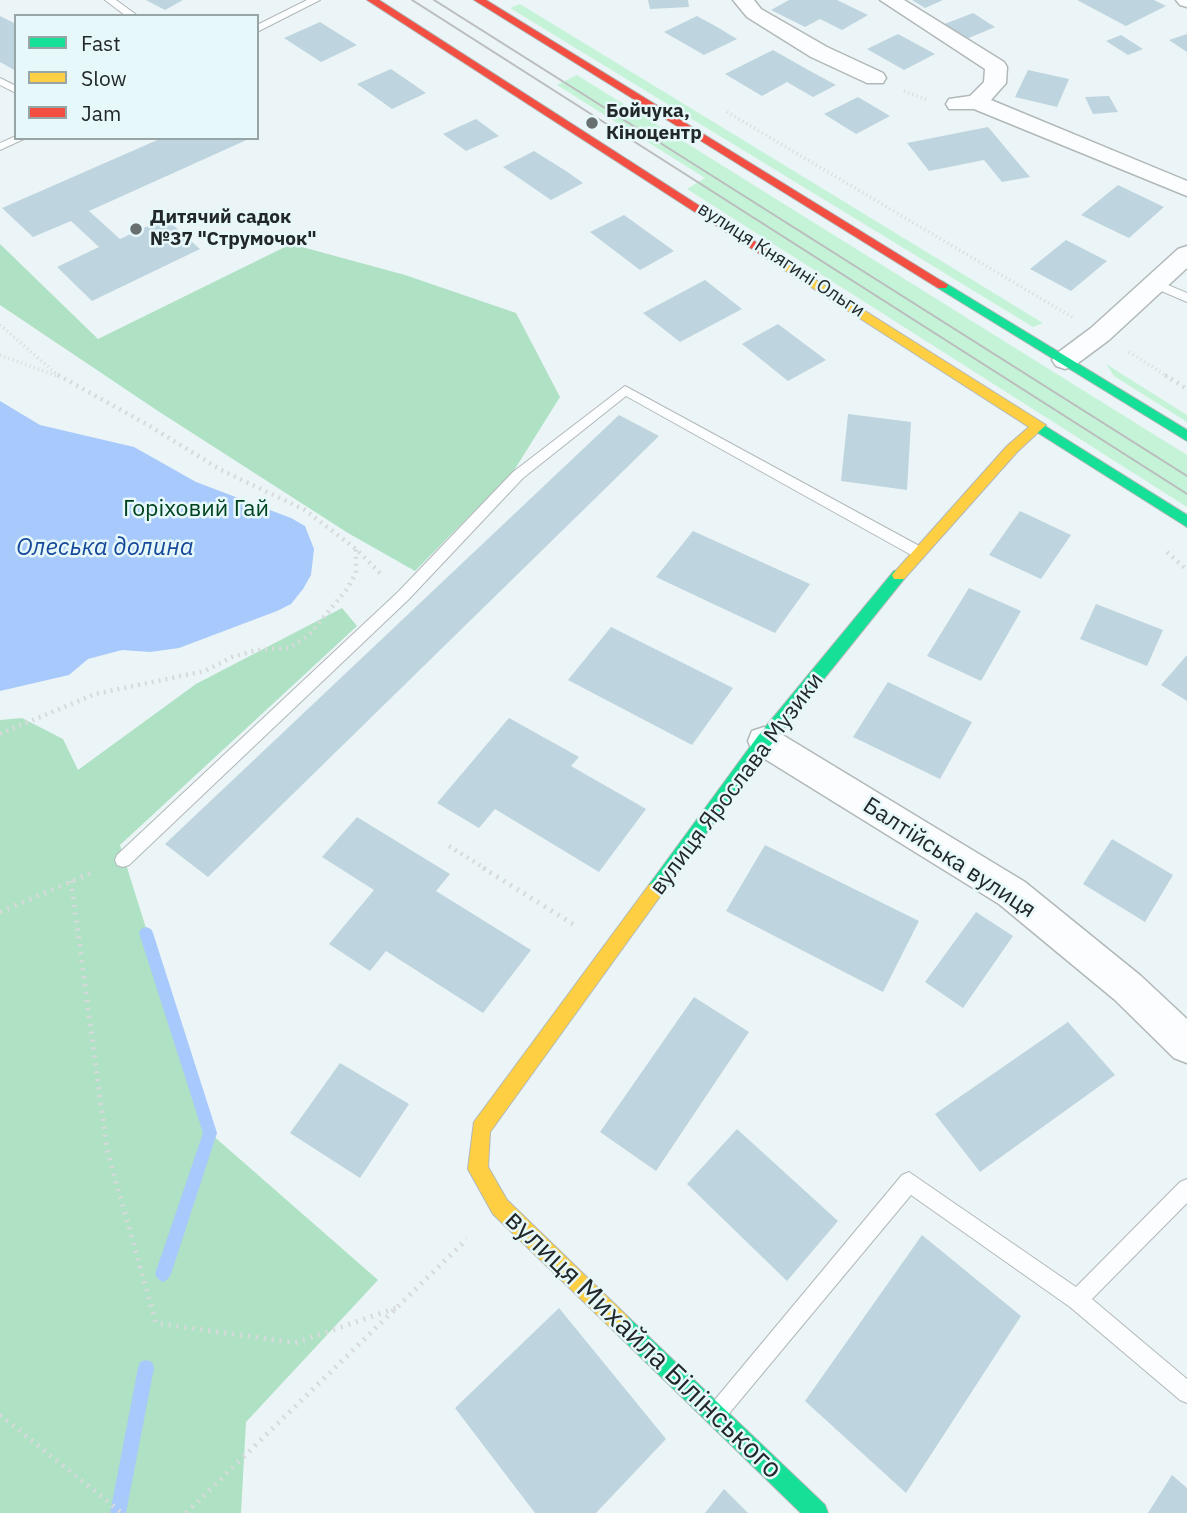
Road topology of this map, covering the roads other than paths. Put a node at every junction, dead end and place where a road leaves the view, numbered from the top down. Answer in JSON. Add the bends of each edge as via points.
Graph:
{"nodes":[{"id":1,"x":110,"y":0,"type":"edge"},
{"id":2,"x":315,"y":0,"type":"edge"},
{"id":3,"x":372,"y":0,"type":"edge"},
{"id":4,"x":479,"y":0,"type":"edge"},
{"id":5,"x":743,"y":0,"type":"edge"},
{"id":6,"x":890,"y":0,"type":"edge"},
{"id":7,"x":131,"y":14,"type":"edge"},
{"id":8,"x":259,"y":28,"type":"edge"},
{"id":9,"x":875,"y":78,"type":"road end"},
{"id":10,"x":17,"y":140,"type":"edge"},
{"id":11,"x":0,"y":148,"type":"edge"},
{"id":12,"x":1187,"y":189,"type":"edge"},
{"id":13,"x":1187,"y":254,"type":"edge"},
{"id":14,"x":1156,"y":284,"type":"junction"},
{"id":15,"x":1187,"y":298,"type":"edge"},
{"id":16,"x":1065,"y":360,"type":"junction"},
{"id":17,"x":1039,"y":425,"type":"junction"},
{"id":18,"x":1187,"y":436,"type":"edge"},
{"id":19,"x":1187,"y":522,"type":"edge"},
{"id":20,"x":918,"y":552,"type":"junction"},
{"id":21,"x":764,"y":741,"type":"junction"},
{"id":22,"x":123,"y":860,"type":"road end"},
{"id":23,"x":1187,"y":1045,"type":"edge"},
{"id":24,"x":478,"y":1169,"type":"joint"},
{"id":25,"x":1187,"y":1189,"type":"edge"},
{"id":26,"x":1077,"y":1300,"type":"junction"},
{"id":27,"x":1187,"y":1393,"type":"edge"},
{"id":28,"x":715,"y":1415,"type":"junction"},
{"id":29,"x":817,"y":1513,"type":"edge"}],
"edges":[{"from":1,"to":7,"type":"lane"},
{"from":2,"to":8,"type":"lane"},
{"from":3,"to":17,"type":"main road","name":"вулиця Княгині Ольги"},
{"from":4,"to":16,"type":"main road"},
{"from":5,"to":9,"type":"street","via":[[754,13],[797,39]]},
{"from":6,"to":12,"type":"street","via":[[996,67],[995,83],[967,103]]},
{"from":10,"to":11,"type":"lane"},
{"from":13,"to":14,"type":"street"},
{"from":14,"to":15,"type":"lane"},
{"from":14,"to":16,"type":"street"},
{"from":16,"to":18,"type":"main road"},
{"from":17,"to":19,"type":"main road","name":"вулиця Княгині Ольги"},
{"from":17,"to":20,"type":"main road","name":"вулиця Ярослава Музики"},
{"from":20,"to":21,"type":"main road","name":"вулиця Ярослава Музики"},
{"from":20,"to":22,"type":"lane","via":[[625,390],[518,475],[403,596]]},
{"from":21,"to":23,"type":"street","name":"Балтійська вулиця","via":[[1012,893],[1128,988]]},
{"from":21,"to":24,"type":"main road","name":"вулиця Ярослава Музики","via":[[481,1129]]},
{"from":24,"to":28,"type":"main road","name":"вулиця Михайла Білінського","via":[[500,1207]]},
{"from":25,"to":26,"type":"lane"},
{"from":26,"to":27,"type":"lane"},
{"from":26,"to":28,"type":"lane","via":[[909,1182]]},
{"from":28,"to":29,"type":"main road","name":"вулиця Михайла Білінського"}]}
